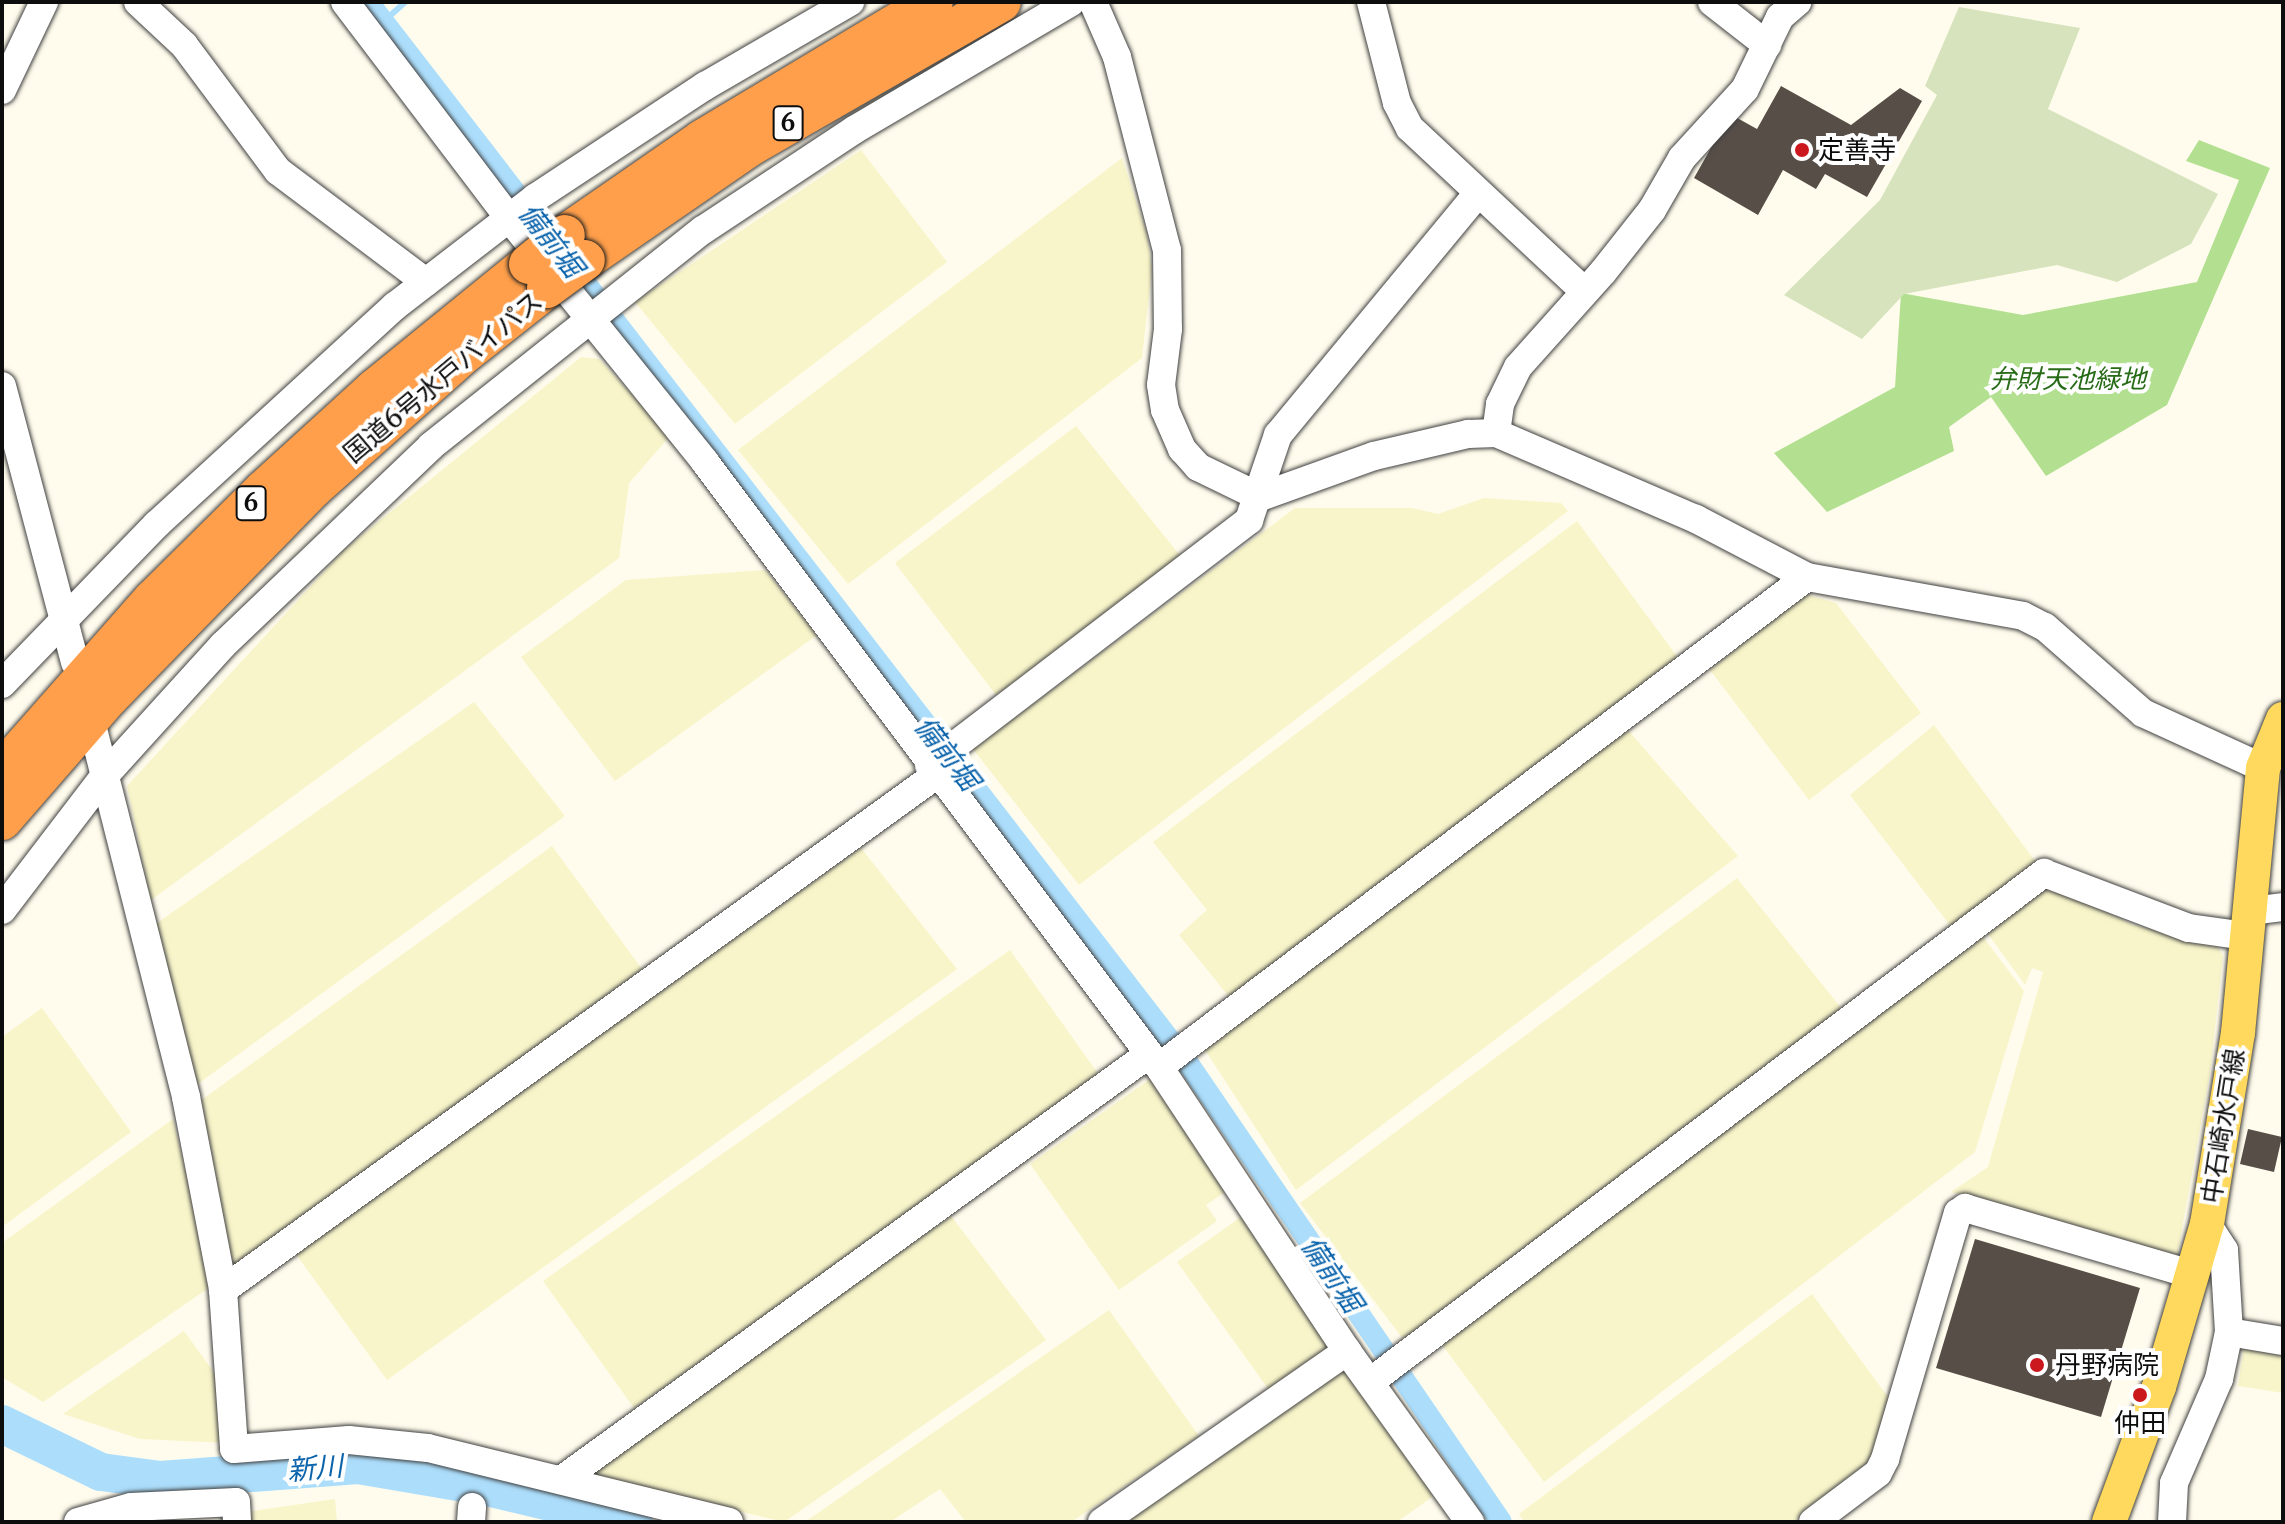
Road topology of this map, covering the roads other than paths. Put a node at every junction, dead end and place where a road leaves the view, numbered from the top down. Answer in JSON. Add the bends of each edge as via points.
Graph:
{"nodes":[{"id":1,"x":44,"y":2,"type":"edge"},
{"id":2,"x":138,"y":2,"type":"edge"},
{"id":3,"x":345,"y":2,"type":"edge"},
{"id":4,"x":850,"y":2,"type":"edge"},
{"id":5,"x":933,"y":2,"type":"edge"},
{"id":6,"x":1001,"y":2,"type":"edge"},
{"id":7,"x":1071,"y":2,"type":"edge"},
{"id":8,"x":1093,"y":2,"type":"edge"},
{"id":9,"x":1371,"y":2,"type":"edge"},
{"id":10,"x":1712,"y":2,"type":"edge"},
{"id":11,"x":1797,"y":2,"type":"edge"},
{"id":12,"x":1767,"y":45,"type":"junction"},
{"id":13,"x":2,"y":90,"type":"edge"},
{"id":14,"x":1478,"y":193,"type":"junction"},
{"id":15,"x":521,"y":209,"type":"junction"},
{"id":16,"x":575,"y":247,"type":"junction"},
{"id":17,"x":538,"y":276,"type":"junction"},
{"id":18,"x":426,"y":282,"type":"junction"},
{"id":19,"x":1584,"y":291,"type":"junction"},
{"id":20,"x":599,"y":309,"type":"junction"},
{"id":21,"x":2,"y":386,"type":"edge"},
{"id":22,"x":1496,"y":433,"type":"junction"},
{"id":23,"x":1260,"y":497,"type":"junction"},
{"id":24,"x":1807,"y":577,"type":"junction"},
{"id":25,"x":64,"y":622,"type":"junction"},
{"id":26,"x":75,"y":663,"type":"dead end"},
{"id":27,"x":2,"y":684,"type":"edge"},
{"id":28,"x":2283,"y":719,"type":"edge"},
{"id":29,"x":78,"y":742,"type":"junction"},
{"id":30,"x":938,"y":762,"type":"junction"},
{"id":31,"x":2263,"y":768,"type":"junction"},
{"id":32,"x":2,"y":771,"type":"edge"},
{"id":33,"x":106,"y":774,"type":"junction"},
{"id":34,"x":2,"y":820,"type":"edge"},
{"id":35,"x":2,"y":834,"type":"edge"},
{"id":36,"x":2,"y":910,"type":"edge"},
{"id":37,"x":2260,"y":918,"type":"edge"},
{"id":38,"x":1166,"y":1058,"type":"junction"},
{"id":39,"x":2207,"y":1224,"type":"junction"},
{"id":40,"x":2194,"y":1275,"type":"junction"},
{"id":41,"x":223,"y":1290,"type":"junction"},
{"id":42,"x":2229,"y":1332,"type":"junction"},
{"id":43,"x":2283,"y":1341,"type":"edge"},
{"id":44,"x":1347,"y":1351,"type":"junction"},
{"id":45,"x":1382,"y":1373,"type":"junction"},
{"id":46,"x":564,"y":1478,"type":"junction"},
{"id":47,"x":2181,"y":1521,"type":"edge"},
{"id":48,"x":78,"y":1522,"type":"edge"},
{"id":49,"x":237,"y":1522,"type":"edge"},
{"id":50,"x":729,"y":1522,"type":"edge"},
{"id":51,"x":1102,"y":1522,"type":"edge"},
{"id":52,"x":1470,"y":1522,"type":"edge"},
{"id":53,"x":1813,"y":1522,"type":"edge"},
{"id":54,"x":2109,"y":1522,"type":"edge"}],
"edges":[{"from":1,"to":13,"type":"street"},
{"from":2,"to":18,"type":"street","via":[[184,45],[278,171]]},
{"from":3,"to":15,"type":"street"},
{"from":4,"to":15,"type":"street","via":[[705,86]]},
{"from":5,"to":16,"type":"highway","name":"国道6号水戸バイパス","number":"6","via":[[702,140]]},
{"from":6,"to":16,"type":"highway","name":"国道6号水戸バイパス","number":"6"},
{"from":7,"to":20,"type":"street","via":[[775,181]]},
{"from":8,"to":23,"type":"street","via":[[1117,57],[1167,250],[1168,329],[1161,385],[1165,410],[1182,449],[1198,467]]},
{"from":9,"to":14,"type":"street","via":[[1397,103],[1410,128]]},
{"from":10,"to":12,"type":"street"},
{"from":11,"to":12,"type":"street","via":[[1780,17]]},
{"from":12,"to":19,"type":"street","via":[[1745,89],[1682,158],[1652,210]]},
{"from":14,"to":19,"type":"street"},
{"from":14,"to":23,"type":"street","via":[[1278,435]]},
{"from":15,"to":18,"type":"street"},
{"from":15,"to":20,"type":"street"},
{"from":16,"to":17,"type":"highway","name":"国道6号水戸バイパス","number":"6","bridge":true},
{"from":17,"to":29,"type":"highway","name":"国道6号水戸バイパス","number":"6","via":[[461,356],[313,488]]},
{"from":17,"to":32,"type":"highway","name":"国道6号水戸バイパス","number":"6","via":[[375,389],[264,490],[153,600]]},
{"from":18,"to":25,"type":"street","via":[[268,418]]},
{"from":19,"to":22,"type":"street","via":[[1508,381]]},
{"from":20,"to":30,"type":"street","via":[[705,462]]},
{"from":20,"to":33,"type":"street","via":[[431,446],[290,576]]},
{"from":21,"to":25,"type":"street"},
{"from":22,"to":23,"type":"street","via":[[1468,434],[1374,456]]},
{"from":22,"to":24,"type":"street","via":[[1696,519]]},
{"from":23,"to":30,"type":"street","via":[[1249,520]]},
{"from":24,"to":31,"type":"street","via":[[2023,616],[2045,627],[2143,713]]},
{"from":24,"to":38,"type":"street"},
{"from":25,"to":26,"type":"street"},
{"from":25,"to":27,"type":"street"},
{"from":28,"to":31,"type":"main road","name":"中石崎水戸線"},
{"from":29,"to":33,"type":"street"},
{"from":29,"to":34,"type":"highway","name":"国道6号水戸バイパス","number":"6"},
{"from":29,"to":35,"type":"highway"},
{"from":30,"to":38,"type":"street"},
{"from":30,"to":41,"type":"street"},
{"from":31,"to":37,"type":"main road","name":"中石崎水戸線"},
{"from":33,"to":36,"type":"street"},
{"from":33,"to":41,"type":"street","via":[[186,1097]]},
{"from":37,"to":39,"type":"main road","name":"中石崎水戸線"},
{"from":37,"to":45,"type":"street","via":[[2189,928],[2044,873]]},
{"from":38,"to":44,"type":"street"},
{"from":38,"to":46,"type":"street"},
{"from":39,"to":40,"type":"main road","name":"中石崎水戸線"},
{"from":39,"to":42,"type":"street","via":[[2224,1250]]},
{"from":40,"to":53,"type":"street","via":[[1965,1208],[1958,1213],[1885,1459],[1878,1473]]},
{"from":40,"to":54,"type":"main road","name":"中石崎水戸線"},
{"from":41,"to":46,"type":"street","via":[[234,1449],[349,1440],[428,1448]]},
{"from":42,"to":43,"type":"street"},
{"from":42,"to":47,"type":"street","via":[[2219,1379],[2174,1483]]},
{"from":44,"to":45,"type":"street"},
{"from":44,"to":51,"type":"street"},
{"from":45,"to":52,"type":"street"},
{"from":46,"to":50,"type":"street"},
{"from":48,"to":49,"type":"street","via":[[131,1507],[236,1502]]}]}
